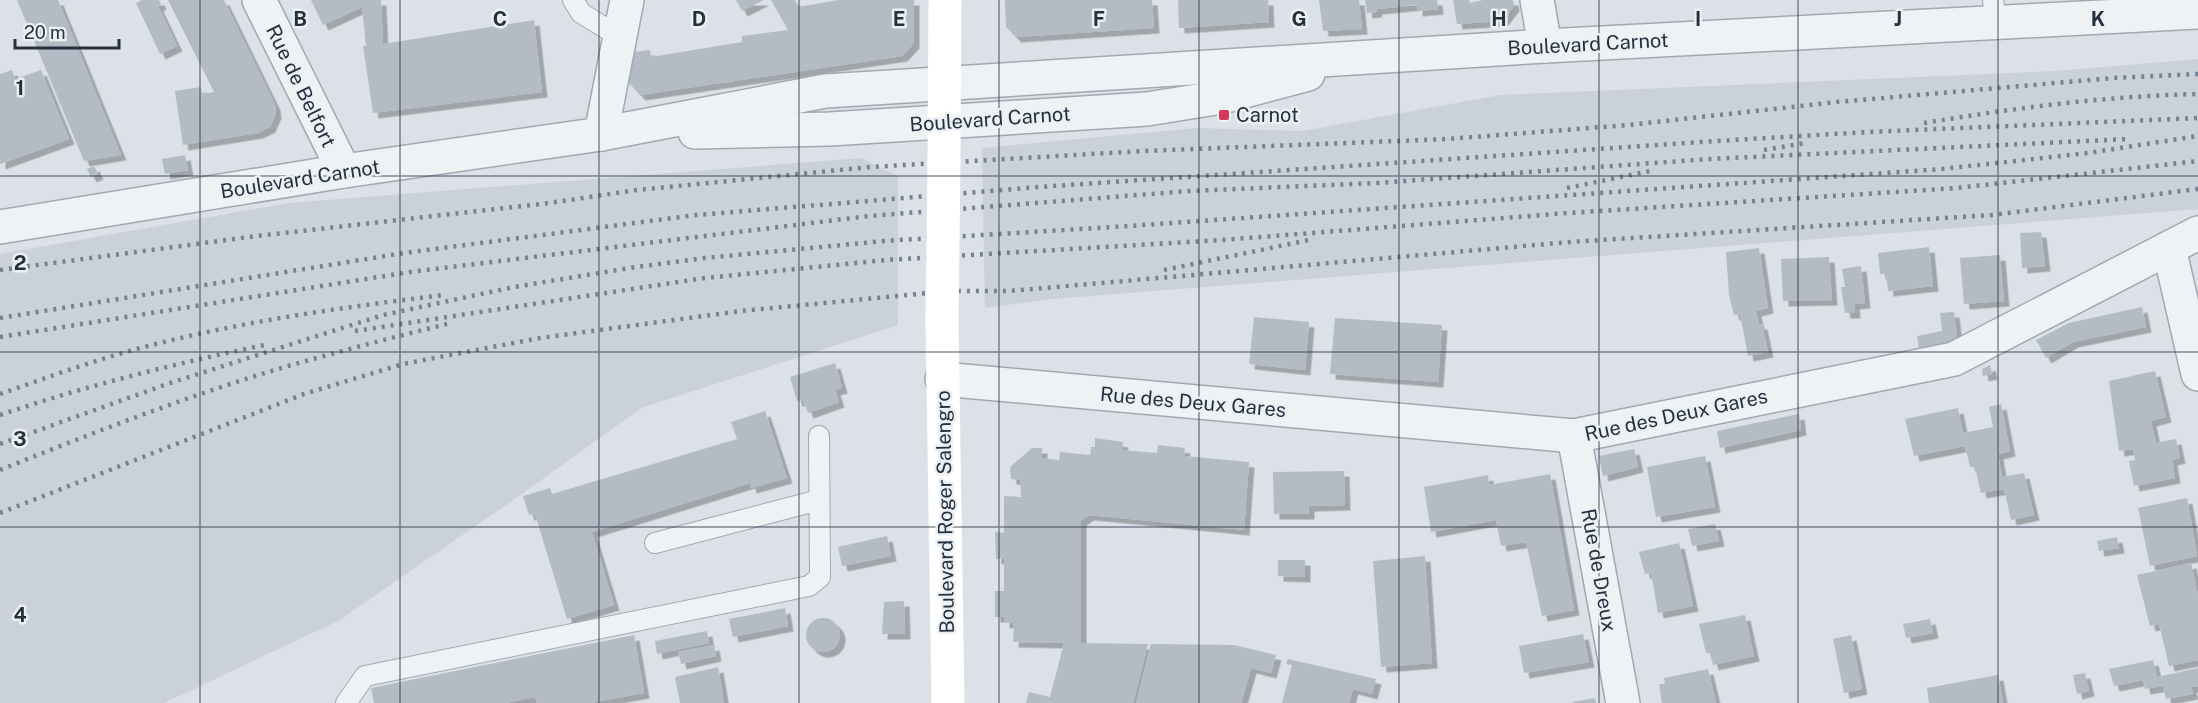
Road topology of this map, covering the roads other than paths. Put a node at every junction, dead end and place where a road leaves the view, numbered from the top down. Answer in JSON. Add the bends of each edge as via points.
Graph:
{"nodes":[{"id":1,"x":259,"y":0,"type":"edge"},
{"id":2,"x":573,"y":0,"type":"edge"},
{"id":3,"x":627,"y":0,"type":"edge"},
{"id":4,"x":945,"y":0,"type":"edge"},
{"id":5,"x":1537,"y":0,"type":"edge"},
{"id":6,"x":2183,"y":9,"type":"edge"},
{"id":7,"x":1994,"y":11,"type":"edge"},
{"id":8,"x":620,"y":37,"type":"junction"},
{"id":9,"x":1545,"y":46,"type":"junction"},
{"id":10,"x":1373,"y":57,"type":"junction"},
{"id":11,"x":945,"y":84,"type":"junction"},
{"id":12,"x":944,"y":122,"type":"junction"},
{"id":13,"x":600,"y":134,"type":"junction"},
{"id":14,"x":344,"y":171,"type":"junction"},
{"id":15,"x":0,"y":227,"type":"edge"},
{"id":16,"x":2198,"y":233,"type":"edge"},
{"id":17,"x":2169,"y":248,"type":"junction"},
{"id":18,"x":2198,"y":374,"type":"edge"},
{"id":19,"x":942,"y":379,"type":"junction"},
{"id":20,"x":819,"y":436,"type":"dead end"},
{"id":21,"x":1574,"y":436,"type":"junction"},
{"id":22,"x":819,"y":500,"type":"junction"},
{"id":23,"x":655,"y":543,"type":"dead end"},
{"id":24,"x":346,"y":703,"type":"edge"},
{"id":25,"x":948,"y":703,"type":"edge"},
{"id":26,"x":1623,"y":703,"type":"edge"}],
"edges":[{"from":1,"to":14,"type":"street","name":"Rue de Belfort"},
{"from":2,"to":8,"type":"lane","via":[[581,13]]},
{"from":3,"to":8,"type":"street"},
{"from":4,"to":11,"type":"main road","name":"Boulevard Roger Salengro"},
{"from":5,"to":9,"type":"street"},
{"from":6,"to":7,"type":"street","name":"Boulevard Carnot"},
{"from":7,"to":9,"type":"street","name":"Boulevard Carnot"},
{"from":8,"to":13,"type":"street"},
{"from":9,"to":10,"type":"street","name":"Boulevard Carnot"},
{"from":10,"to":11,"type":"street","name":"Boulevard Carnot"},
{"from":10,"to":12,"type":"street","name":"Boulevard Carnot","via":[[1186,104]]},
{"from":11,"to":12,"type":"main road","name":"Boulevard Roger Salengro"},
{"from":11,"to":13,"type":"street","name":"Boulevard Carnot","via":[[825,91]]},
{"from":12,"to":13,"type":"street","name":"Boulevard Carnot","via":[[830,129]]},
{"from":12,"to":19,"type":"main road","name":"Boulevard Roger Salengro","bridge":true},
{"from":13,"to":14,"type":"street","name":"Boulevard Carnot"},
{"from":14,"to":15,"type":"street","name":"Boulevard Carnot"},
{"from":16,"to":17,"type":"street","name":"Rue des Deux Gares"},
{"from":17,"to":18,"type":"street"},
{"from":17,"to":21,"type":"street","name":"Rue des Deux Gares","via":[[1954,359]]},
{"from":19,"to":21,"type":"street","name":"Rue des Deux Gares"},
{"from":19,"to":25,"type":"main road","name":"Boulevard Roger Salengro"},
{"from":20,"to":22,"type":"lane"},
{"from":21,"to":26,"type":"street","name":"Rue de Dreux"},
{"from":22,"to":23,"type":"lane"},
{"from":22,"to":24,"type":"lane","via":[[820,577],[809,586],[365,676]]}]}
